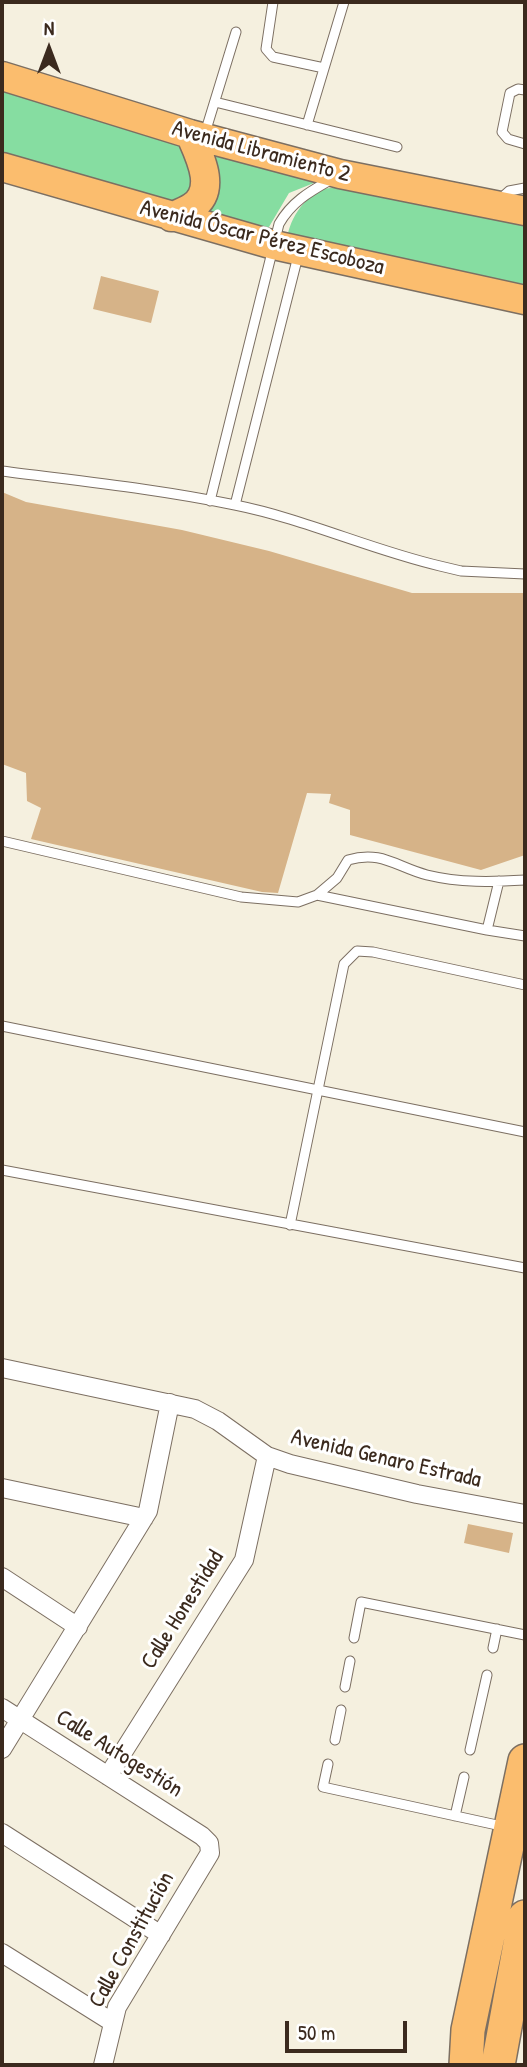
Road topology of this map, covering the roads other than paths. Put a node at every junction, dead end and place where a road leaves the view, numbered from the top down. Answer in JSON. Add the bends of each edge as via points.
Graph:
{"nodes":[{"id":1,"x":273,"y":2,"type":"edge"},
{"id":2,"x":344,"y":2,"type":"edge"},
{"id":3,"x":236,"y":32,"type":"dead end"},
{"id":4,"x":324,"y":68,"type":"junction"},
{"id":5,"x":2,"y":76,"type":"edge"},
{"id":6,"x":525,"y":90,"type":"edge"},
{"id":7,"x":215,"y":102,"type":"junction"},
{"id":8,"x":307,"y":125,"type":"junction"},
{"id":9,"x":197,"y":136,"type":"junction"},
{"id":10,"x":525,"y":144,"type":"edge"},
{"id":11,"x":397,"y":147,"type":"dead end"},
{"id":12,"x":2,"y":167,"type":"edge"},
{"id":13,"x":340,"y":174,"type":"junction"},
{"id":14,"x":525,"y":188,"type":"edge"},
{"id":15,"x":494,"y":204,"type":"junction"},
{"id":16,"x":525,"y":211,"type":"edge"},
{"id":17,"x":171,"y":217,"type":"junction"},
{"id":18,"x":287,"y":248,"type":"junction"},
{"id":19,"x":525,"y":300,"type":"edge"},
{"id":20,"x":2,"y":471,"type":"edge"},
{"id":21,"x":210,"y":501,"type":"junction"},
{"id":22,"x":236,"y":505,"type":"junction"},
{"id":23,"x":525,"y":574,"type":"edge"},
{"id":24,"x":2,"y":841,"type":"edge"},
{"id":25,"x":525,"y":880,"type":"edge"},
{"id":26,"x":499,"y":881,"type":"junction"},
{"id":27,"x":317,"y":895,"type":"junction"},
{"id":28,"x":487,"y":930,"type":"junction"},
{"id":29,"x":525,"y":936,"type":"edge"},
{"id":30,"x":525,"y":985,"type":"edge"},
{"id":31,"x":2,"y":1026,"type":"edge"},
{"id":32,"x":317,"y":1090,"type":"junction"},
{"id":33,"x":525,"y":1132,"type":"edge"},
{"id":34,"x":2,"y":1170,"type":"edge"},
{"id":35,"x":290,"y":1225,"type":"junction"},
{"id":36,"x":525,"y":1268,"type":"edge"},
{"id":37,"x":2,"y":1368,"type":"edge"},
{"id":38,"x":170,"y":1403,"type":"junction"},
{"id":39,"x":267,"y":1456,"type":"junction"},
{"id":40,"x":2,"y":1488,"type":"edge"},
{"id":41,"x":525,"y":1514,"type":"edge"},
{"id":42,"x":144,"y":1518,"type":"junction"},
{"id":43,"x":2,"y":1577,"type":"edge"},
{"id":44,"x":78,"y":1627,"type":"junction"},
{"id":45,"x":498,"y":1629,"type":"junction"},
{"id":46,"x":525,"y":1635,"type":"edge"},
{"id":47,"x":354,"y":1637,"type":"dead end"},
{"id":48,"x":493,"y":1647,"type":"dead end"},
{"id":49,"x":350,"y":1661,"type":"dead end"},
{"id":50,"x":487,"y":1675,"type":"dead end"},
{"id":51,"x":345,"y":1687,"type":"dead end"},
{"id":52,"x":2,"y":1708,"type":"edge"},
{"id":53,"x":341,"y":1710,"type":"dead end"},
{"id":54,"x":20,"y":1720,"type":"junction"},
{"id":55,"x":335,"y":1740,"type":"dead end"},
{"id":56,"x":2,"y":1749,"type":"edge"},
{"id":57,"x":470,"y":1749,"type":"dead end"},
{"id":58,"x":525,"y":1761,"type":"edge"},
{"id":59,"x":328,"y":1764,"type":"dead end"},
{"id":60,"x":108,"y":1776,"type":"junction"},
{"id":61,"x":464,"y":1777,"type":"dead end"},
{"id":62,"x":456,"y":1816,"type":"junction"},
{"id":63,"x":512,"y":1829,"type":"junction"},
{"id":64,"x":2,"y":1833,"type":"edge"},
{"id":65,"x":209,"y":1843,"type":"joint"},
{"id":66,"x":525,"y":1917,"type":"edge"},
{"id":67,"x":161,"y":1935,"type":"junction"},
{"id":68,"x":2,"y":1953,"type":"edge"},
{"id":69,"x":112,"y":2022,"type":"junction"},
{"id":70,"x":468,"y":2030,"type":"junction"},
{"id":71,"x":525,"y":2030,"type":"edge"},
{"id":72,"x":103,"y":2065,"type":"edge"},
{"id":73,"x":453,"y":2065,"type":"edge"},
{"id":74,"x":466,"y":2065,"type":"edge"},
{"id":75,"x":498,"y":2065,"type":"edge"},
{"id":76,"x":518,"y":2065,"type":"edge"}],
"edges":[{"from":1,"to":4,"type":"lane","via":[[266,49],[273,57]]},
{"from":2,"to":4,"type":"lane"},
{"from":3,"to":7,"type":"lane"},
{"from":4,"to":8,"type":"lane"},
{"from":5,"to":9,"type":"main road","name":"Avenida Libramiento 2"},
{"from":6,"to":10,"type":"lane","via":[[510,93],[502,132]]},
{"from":7,"to":8,"type":"lane"},
{"from":7,"to":9,"type":"lane"},
{"from":8,"to":11,"type":"lane"},
{"from":9,"to":13,"type":"main road","name":"Avenida Libramiento 2"},
{"from":9,"to":17,"type":"main road","via":[[205,186],[201,199]]},
{"from":12,"to":17,"type":"main road","name":"Avenida Óscar Pérez Escoboza"},
{"from":13,"to":15,"type":"main road","name":"Avenida Libramiento 2"},
{"from":13,"to":18,"type":"lane","via":[[292,205],[279,224]]},
{"from":14,"to":15,"type":"lane","via":[[509,191]]},
{"from":15,"to":16,"type":"main road","name":"Avenida Libramiento 2"},
{"from":17,"to":18,"type":"main road","name":"Avenida Óscar Pérez Escoboza"},
{"from":18,"to":19,"type":"main road","name":"Avenida Óscar Pérez Escoboza"},
{"from":18,"to":21,"type":"lane"},
{"from":18,"to":22,"type":"lane"},
{"from":20,"to":21,"type":"lane"},
{"from":21,"to":22,"type":"lane"},
{"from":22,"to":23,"type":"lane","via":[[440,566]]},
{"from":24,"to":27,"type":"lane","via":[[242,897],[298,902]]},
{"from":25,"to":26,"type":"lane"},
{"from":26,"to":27,"type":"lane","via":[[476,883],[425,874],[366,855],[348,860],[337,878]]},
{"from":26,"to":28,"type":"lane"},
{"from":27,"to":28,"type":"lane"},
{"from":28,"to":29,"type":"lane"},
{"from":30,"to":32,"type":"lane","via":[[357,951],[344,964]]},
{"from":31,"to":32,"type":"lane"},
{"from":32,"to":33,"type":"lane"},
{"from":32,"to":35,"type":"lane"},
{"from":34,"to":35,"type":"lane"},
{"from":35,"to":36,"type":"lane"},
{"from":37,"to":38,"type":"street","name":"Avenida Genaro Estrada"},
{"from":38,"to":39,"type":"street","name":"Avenida Genaro Estrada","via":[[219,1421]]},
{"from":38,"to":42,"type":"street"},
{"from":39,"to":41,"type":"street","name":"Avenida Genaro Estrada","via":[[417,1494]]},
{"from":39,"to":60,"type":"street","name":"Calle Honestidad","via":[[244,1560]]},
{"from":40,"to":42,"type":"street"},
{"from":42,"to":44,"type":"street"},
{"from":43,"to":44,"type":"street"},
{"from":44,"to":54,"type":"street"},
{"from":45,"to":46,"type":"lane"},
{"from":45,"to":47,"type":"lane","via":[[361,1602]]},
{"from":45,"to":48,"type":"lane"},
{"from":49,"to":51,"type":"lane"},
{"from":50,"to":57,"type":"lane"},
{"from":52,"to":54,"type":"street","name":"Calle Autogestión"},
{"from":53,"to":55,"type":"lane"},
{"from":54,"to":56,"type":"street"},
{"from":54,"to":60,"type":"street","name":"Calle Autogestión"},
{"from":58,"to":63,"type":"highway"},
{"from":59,"to":62,"type":"lane","via":[[323,1787]]},
{"from":60,"to":65,"type":"street","name":"Calle Autogestión"},
{"from":61,"to":62,"type":"lane"},
{"from":62,"to":63,"type":"lane"},
{"from":63,"to":70,"type":"highway"},
{"from":64,"to":67,"type":"street"},
{"from":65,"to":67,"type":"street","name":"Calle Constitución","via":[[210,1853]]},
{"from":66,"to":75,"type":"highway"},
{"from":67,"to":69,"type":"street","name":"Calle Constitución"},
{"from":68,"to":69,"type":"street"},
{"from":69,"to":72,"type":"street","name":"Calle Constitución"},
{"from":70,"to":73,"type":"main road"},
{"from":70,"to":74,"type":"highway"},
{"from":71,"to":76,"type":"highway"}]}
